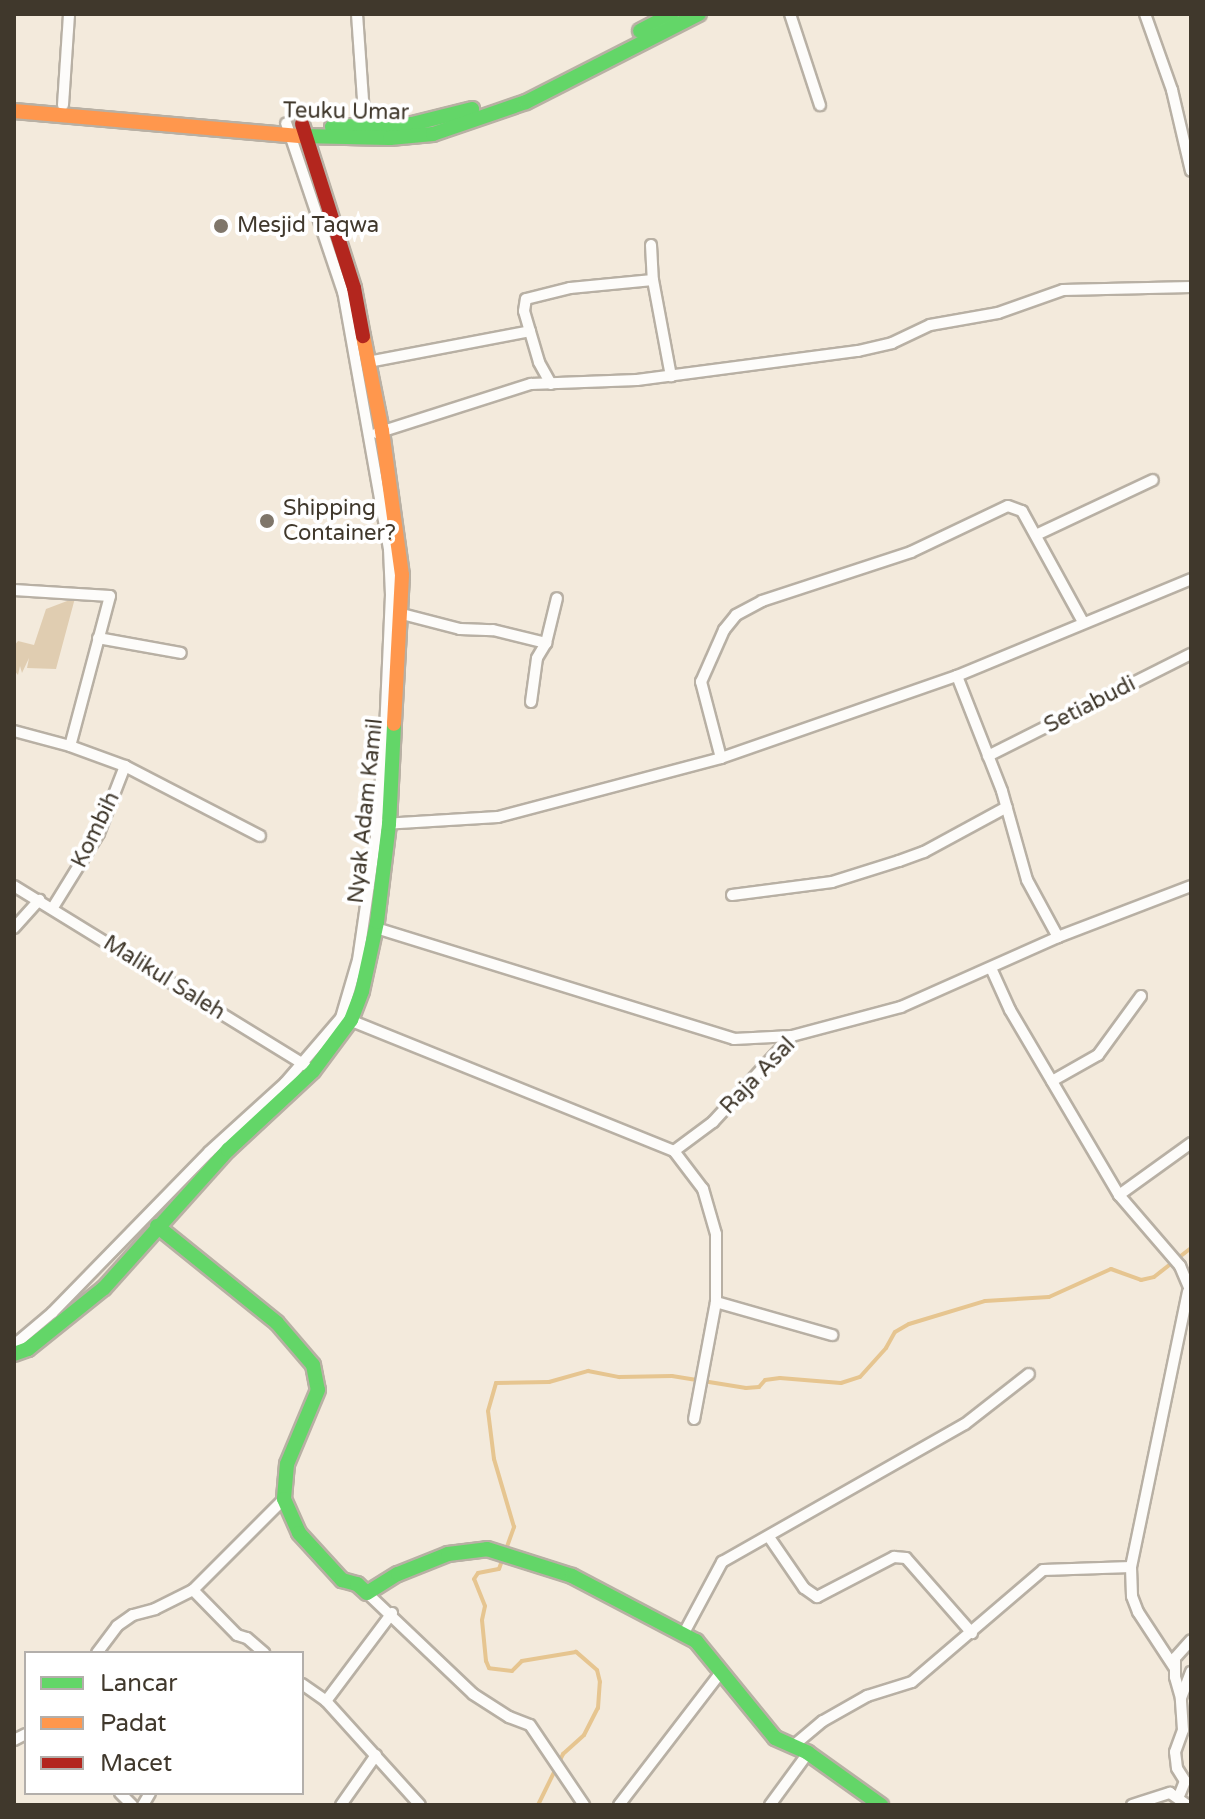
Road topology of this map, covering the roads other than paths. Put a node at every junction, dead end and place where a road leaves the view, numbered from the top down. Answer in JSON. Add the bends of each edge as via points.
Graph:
{"nodes":[{"id":1,"x":69,"y":14,"type":"edge"},
{"id":2,"x":357,"y":14,"type":"edge"},
{"id":3,"x":672,"y":14,"type":"edge"},
{"id":4,"x":699,"y":14,"type":"edge"},
{"id":5,"x":790,"y":14,"type":"edge"},
{"id":6,"x":1145,"y":14,"type":"edge"},
{"id":7,"x":14,"y":100,"type":"edge"},
{"id":8,"x":63,"y":105,"type":"junction"},
{"id":9,"x":820,"y":105,"type":"dead end"},
{"id":10,"x":14,"y":111,"type":"edge"},
{"id":11,"x":296,"y":130,"type":"junction"},
{"id":12,"x":365,"y":132,"type":"junction"},
{"id":13,"x":1191,"y":171,"type":"edge"},
{"id":14,"x":651,"y":245,"type":"dead end"},
{"id":15,"x":653,"y":280,"type":"junction"},
{"id":16,"x":1191,"y":287,"type":"edge"},
{"id":17,"x":530,"y":331,"type":"junction"},
{"id":18,"x":368,"y":362,"type":"junction"},
{"id":19,"x":671,"y":376,"type":"junction"},
{"id":20,"x":551,"y":384,"type":"junction"},
{"id":21,"x":376,"y":433,"type":"junction"},
{"id":22,"x":1153,"y":480,"type":"dead end"},
{"id":23,"x":1036,"y":535,"type":"junction"},
{"id":24,"x":1191,"y":579,"type":"edge"},
{"id":25,"x":14,"y":590,"type":"edge"},
{"id":26,"x":557,"y":598,"type":"dead end"},
{"id":27,"x":402,"y":614,"type":"junction"},
{"id":28,"x":1083,"y":622,"type":"junction"},
{"id":29,"x":98,"y":638,"type":"junction"},
{"id":30,"x":546,"y":643,"type":"junction"},
{"id":31,"x":181,"y":653,"type":"dead end"},
{"id":32,"x":1191,"y":654,"type":"edge"},
{"id":33,"x":957,"y":676,"type":"junction"},
{"id":34,"x":531,"y":702,"type":"dead end"},
{"id":35,"x":14,"y":731,"type":"edge"},
{"id":36,"x":70,"y":746,"type":"junction"},
{"id":37,"x":988,"y":756,"type":"junction"},
{"id":38,"x":721,"y":758,"type":"junction"},
{"id":39,"x":125,"y":766,"type":"junction"},
{"id":40,"x":1007,"y":807,"type":"junction"},
{"id":41,"x":383,"y":824,"type":"junction"},
{"id":42,"x":260,"y":836,"type":"dead end"},
{"id":43,"x":1189,"y":884,"type":"edge"},
{"id":44,"x":14,"y":886,"type":"edge"},
{"id":45,"x":732,"y":895,"type":"dead end"},
{"id":46,"x":39,"y":900,"type":"junction"},
{"id":47,"x":52,"y":909,"type":"junction"},
{"id":48,"x":14,"y":928,"type":"edge"},
{"id":49,"x":376,"y":928,"type":"junction"},
{"id":50,"x":1058,"y":937,"type":"junction"},
{"id":51,"x":363,"y":961,"type":"junction"},
{"id":52,"x":991,"y":968,"type":"junction"},
{"id":53,"x":1141,"y":996,"type":"dead end"},
{"id":54,"x":346,"y":1019,"type":"junction"},
{"id":55,"x":792,"y":1036,"type":"junction"},
{"id":56,"x":308,"y":1067,"type":"junction"},
{"id":57,"x":1052,"y":1081,"type":"junction"},
{"id":58,"x":1191,"y":1143,"type":"edge"},
{"id":59,"x":674,"y":1151,"type":"junction"},
{"id":60,"x":1119,"y":1195,"type":"junction"},
{"id":61,"x":157,"y":1226,"type":"junction"},
{"id":62,"x":1190,"y":1292,"type":"edge"},
{"id":63,"x":716,"y":1302,"type":"junction"},
{"id":64,"x":832,"y":1335,"type":"dead end"},
{"id":65,"x":17,"y":1345,"type":"edge"},
{"id":66,"x":1029,"y":1374,"type":"dead end"},
{"id":67,"x":694,"y":1419,"type":"dead end"},
{"id":68,"x":284,"y":1499,"type":"junction"},
{"id":69,"x":769,"y":1537,"type":"junction"},
{"id":70,"x":1131,"y":1567,"type":"junction"},
{"id":71,"x":193,"y":1590,"type":"junction"},
{"id":72,"x":367,"y":1593,"type":"junction"},
{"id":73,"x":392,"y":1613,"type":"junction"},
{"id":74,"x":684,"y":1633,"type":"junction"},
{"id":75,"x":972,"y":1633,"type":"junction"},
{"id":76,"x":1191,"y":1640,"type":"edge"},
{"id":77,"x":98,"y":1651,"type":"edge"},
{"id":78,"x":262,"y":1651,"type":"edge"},
{"id":79,"x":1174,"y":1667,"type":"junction"},
{"id":80,"x":722,"y":1671,"type":"junction"},
{"id":81,"x":1191,"y":1672,"type":"edge"},
{"id":82,"x":304,"y":1685,"type":"edge"},
{"id":83,"x":1181,"y":1698,"type":"junction"},
{"id":84,"x":326,"y":1701,"type":"junction"},
{"id":85,"x":793,"y":1746,"type":"junction"},
{"id":86,"x":808,"y":1753,"type":"junction"},
{"id":87,"x":376,"y":1755,"type":"junction"},
{"id":88,"x":1183,"y":1801,"type":"edge"},
{"id":89,"x":341,"y":1805,"type":"edge"},
{"id":90,"x":420,"y":1805,"type":"edge"},
{"id":91,"x":584,"y":1805,"type":"edge"},
{"id":92,"x":619,"y":1805,"type":"edge"},
{"id":93,"x":770,"y":1805,"type":"edge"},
{"id":94,"x":881,"y":1805,"type":"edge"},
{"id":95,"x":1132,"y":1805,"type":"edge"}],
"edges":[{"from":1,"to":8,"type":"street"},
{"from":2,"to":12,"type":"street"},
{"from":3,"to":12,"type":"main road","name":"Teuku Umar","via":[[486,104]]},
{"from":4,"to":12,"type":"main road","name":"Teuku Umar","via":[[503,111],[433,134]]},
{"from":5,"to":9,"type":"street"},
{"from":6,"to":13,"type":"street","via":[[1172,90]]},
{"from":7,"to":8,"type":"main road"},
{"from":8,"to":11,"type":"main road"},
{"from":10,"to":11,"type":"main road","name":"Teuku Umar"},
{"from":11,"to":12,"type":"main road","name":"Teuku Umar"},
{"from":11,"to":12,"type":"main road","name":"Teuku Umar"},
{"from":11,"to":18,"type":"main road","name":"Nyak Adam Kamil","via":[[354,288]]},
{"from":11,"to":21,"type":"street","via":[[343,292]]},
{"from":14,"to":15,"type":"street"},
{"from":15,"to":17,"type":"street","via":[[531,296],[524,303]]},
{"from":15,"to":19,"type":"street"},
{"from":16,"to":19,"type":"street","via":[[1063,290],[998,313],[930,325],[892,343]]},
{"from":17,"to":18,"type":"street"},
{"from":17,"to":20,"type":"street"},
{"from":18,"to":21,"type":"main road","name":"Nyak Adam Kamil"},
{"from":19,"to":20,"type":"street"},
{"from":20,"to":21,"type":"street","via":[[531,384]]},
{"from":21,"to":27,"type":"main road","name":"Nyak Adam Kamil","via":[[400,544]]},
{"from":21,"to":41,"type":"street","via":[[391,595]]},
{"from":22,"to":23,"type":"street"},
{"from":23,"to":28,"type":"street"},
{"from":23,"to":38,"type":"street","via":[[1022,511],[1008,506],[911,552],[762,601],[736,615],[701,682]]},
{"from":24,"to":28,"type":"street"},
{"from":25,"to":29,"type":"street","via":[[110,596]]},
{"from":26,"to":30,"type":"street"},
{"from":27,"to":30,"type":"street"},
{"from":27,"to":41,"type":"main road","name":"Nyak Adam Kamil"},
{"from":28,"to":33,"type":"street"},
{"from":29,"to":31,"type":"street"},
{"from":29,"to":36,"type":"street"},
{"from":30,"to":34,"type":"street","via":[[537,658]]},
{"from":32,"to":37,"type":"street","name":"Setiabudi"},
{"from":33,"to":37,"type":"street"},
{"from":33,"to":38,"type":"street"},
{"from":35,"to":36,"type":"street","name":"Kombih"},
{"from":36,"to":39,"type":"street","name":"Kombih"},
{"from":37,"to":40,"type":"street"},
{"from":38,"to":41,"type":"street","via":[[498,817]]},
{"from":39,"to":42,"type":"street"},
{"from":39,"to":47,"type":"street","name":"Kombih","via":[[99,833]]},
{"from":40,"to":45,"type":"street","via":[[899,861],[832,882]]},
{"from":40,"to":50,"type":"street","via":[[1027,880]]},
{"from":41,"to":49,"type":"main road","name":"Nyak Adam Kamil"},
{"from":41,"to":51,"type":"street"},
{"from":43,"to":50,"type":"street","name":"Raja Asal"},
{"from":44,"to":46,"type":"street","name":"Malikul Saleh"},
{"from":46,"to":47,"type":"street","name":"Malikul Saleh"},
{"from":46,"to":48,"type":"street"},
{"from":47,"to":56,"type":"street","name":"Malikul Saleh"},
{"from":49,"to":51,"type":"main road","name":"Nyak Adam Kamil"},
{"from":49,"to":55,"type":"street","via":[[734,1039]]},
{"from":50,"to":52,"type":"street","name":"Raja Asal"},
{"from":51,"to":54,"type":"main road","name":"Nyak Adam Kamil"},
{"from":52,"to":55,"type":"street","name":"Raja Asal","via":[[901,1007]]},
{"from":52,"to":57,"type":"street"},
{"from":53,"to":57,"type":"street","via":[[1098,1055]]},
{"from":54,"to":56,"type":"main road","name":"Nyak Adam Kamil"},
{"from":54,"to":59,"type":"street"},
{"from":55,"to":59,"type":"street","name":"Raja Asal","via":[[713,1122]]},
{"from":56,"to":61,"type":"main road","name":"Nyak Adam Kamil"},
{"from":56,"to":65,"type":"street","via":[[209,1152]]},
{"from":57,"to":60,"type":"street"},
{"from":58,"to":60,"type":"street"},
{"from":59,"to":63,"type":"street","via":[[703,1189],[714,1220]]},
{"from":60,"to":62,"type":"street","via":[[1180,1266]]},
{"from":61,"to":65,"type":"main road","name":"Nyak Adam Kamil","via":[[104,1288]]},
{"from":61,"to":68,"type":"main road","via":[[277,1323],[313,1365],[318,1390],[287,1464]]},
{"from":62,"to":70,"type":"street"},
{"from":63,"to":64,"type":"street"},
{"from":63,"to":67,"type":"street"},
{"from":66,"to":69,"type":"street","via":[[965,1424]]},
{"from":68,"to":71,"type":"street"},
{"from":68,"to":72,"type":"main road","via":[[299,1533],[342,1580]]},
{"from":69,"to":74,"type":"street","via":[[722,1562]]},
{"from":69,"to":75,"type":"street","via":[[804,1588],[817,1597],[894,1557],[906,1558]]},
{"from":70,"to":75,"type":"street","via":[[1047,1568]]},
{"from":70,"to":79,"type":"street","via":[[1138,1612]]},
{"from":71,"to":77,"type":"street","via":[[133,1615]]},
{"from":71,"to":78,"type":"street","via":[[237,1635]]},
{"from":72,"to":73,"type":"street"},
{"from":72,"to":74,"type":"main road","via":[[448,1554],[487,1549],[572,1576]]},
{"from":73,"to":84,"type":"street"},
{"from":73,"to":91,"type":"street","via":[[473,1694],[530,1725]]},
{"from":74,"to":80,"type":"main road"},
{"from":75,"to":85,"type":"street","via":[[912,1682],[867,1696]]},
{"from":76,"to":79,"type":"street","via":[[1178,1651]]},
{"from":79,"to":83,"type":"street"},
{"from":80,"to":85,"type":"main road","via":[[775,1738]]},
{"from":80,"to":92,"type":"street"},
{"from":81,"to":83,"type":"street"},
{"from":82,"to":84,"type":"street"},
{"from":83,"to":88,"type":"street","via":[[1183,1730],[1175,1752],[1185,1781]]},
{"from":84,"to":87,"type":"street"},
{"from":85,"to":86,"type":"main road"},
{"from":86,"to":93,"type":"street"},
{"from":86,"to":94,"type":"main road"},
{"from":87,"to":89,"type":"street"},
{"from":87,"to":90,"type":"street"},
{"from":88,"to":95,"type":"street","via":[[1162,1793]]}]}
